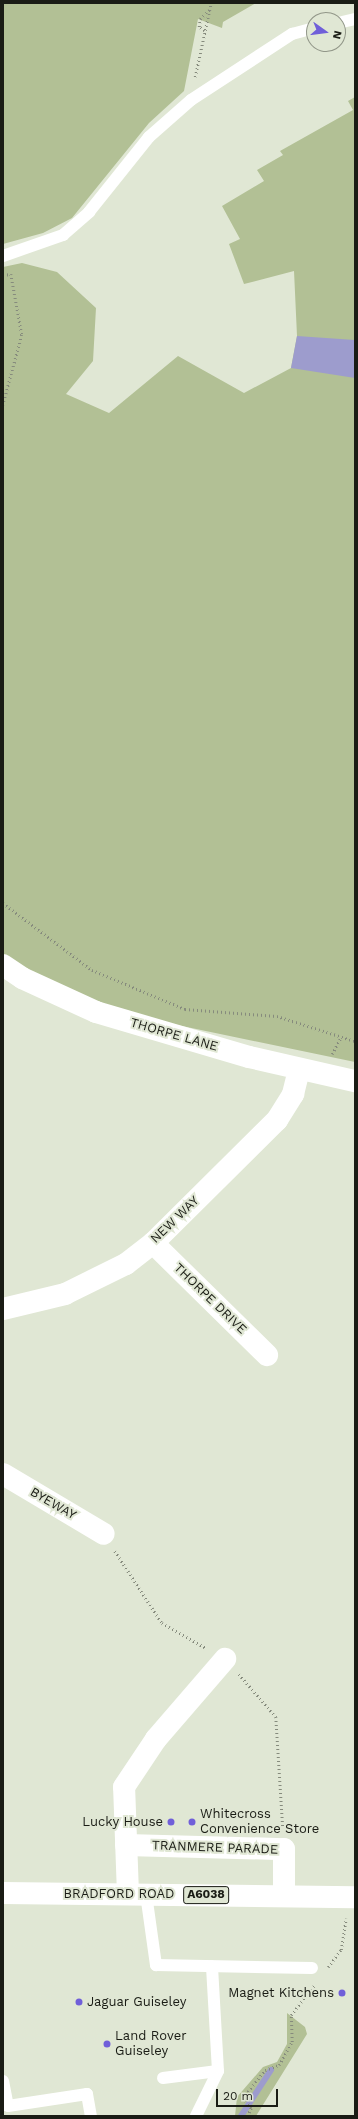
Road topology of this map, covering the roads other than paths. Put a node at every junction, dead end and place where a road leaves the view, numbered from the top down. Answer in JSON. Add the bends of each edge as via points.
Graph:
{"nodes":[{"id":1,"x":306,"y":30,"type":"edge"},
{"id":2,"x":3,"y":256,"type":"edge"},
{"id":3,"x":3,"y":965,"type":"edge"},
{"id":4,"x":299,"y":1070,"type":"junction"},
{"id":5,"x":355,"y":1081,"type":"edge"},
{"id":6,"x":153,"y":1243,"type":"junction"},
{"id":7,"x":3,"y":1310,"type":"edge"},
{"id":8,"x":267,"y":1354,"type":"dead end"},
{"id":9,"x":3,"y":1474,"type":"edge"},
{"id":10,"x":104,"y":1534,"type":"dead end"},
{"id":11,"x":226,"y":1659,"type":"dead end"},
{"id":12,"x":126,"y":1845,"type":"junction"},
{"id":13,"x":3,"y":1893,"type":"edge"},
{"id":14,"x":137,"y":1894,"type":"junction"},
{"id":15,"x":284,"y":1896,"type":"junction"},
{"id":16,"x":355,"y":1897,"type":"edge"},
{"id":17,"x":212,"y":1966,"type":"junction"},
{"id":18,"x":312,"y":1968,"type":"dead end"},
{"id":19,"x":218,"y":2071,"type":"junction"},
{"id":20,"x":163,"y":2078,"type":"dead end"},
{"id":21,"x":3,"y":2082,"type":"edge"},
{"id":22,"x":91,"y":2116,"type":"edge"},
{"id":23,"x":196,"y":2116,"type":"edge"}],
"edges":[{"from":1,"to":2,"type":"lane","via":[[292,34],[191,100],[149,137],[78,224],[64,235]]},
{"from":3,"to":4,"type":"street","name":"THORPE LANE","via":[[22,978],[96,1012]]},
{"from":4,"to":5,"type":"street","name":"THORPE LANE"},
{"from":4,"to":6,"type":"street","name":"NEW WAY","via":[[293,1094],[277,1120]]},
{"from":6,"to":7,"type":"street","name":"NEW WAY","via":[[126,1264],[66,1294]]},
{"from":6,"to":8,"type":"street","name":"THORPE DRIVE"},
{"from":9,"to":10,"type":"street","name":"BYEWAY"},
{"from":11,"to":12,"type":"street","via":[[156,1739],[124,1787]]},
{"from":12,"to":14,"type":"street"},
{"from":12,"to":15,"type":"street","name":"TRANMERE PARADE","via":[[284,1849]]},
{"from":13,"to":14,"type":"street","name":"BRADFORD ROAD","number":"A6038"},
{"from":14,"to":15,"type":"street","name":"BRADFORD ROAD","number":"A6038"},
{"from":14,"to":17,"type":"lane","via":[[156,1966]]},
{"from":15,"to":16,"type":"street","name":"BRADFORD ROAD","number":"A6038"},
{"from":17,"to":18,"type":"lane"},
{"from":17,"to":19,"type":"lane"},
{"from":19,"to":20,"type":"lane"},
{"from":19,"to":23,"type":"lane"},
{"from":21,"to":22,"type":"lane","via":[[8,2106],[87,2094]]}]}
